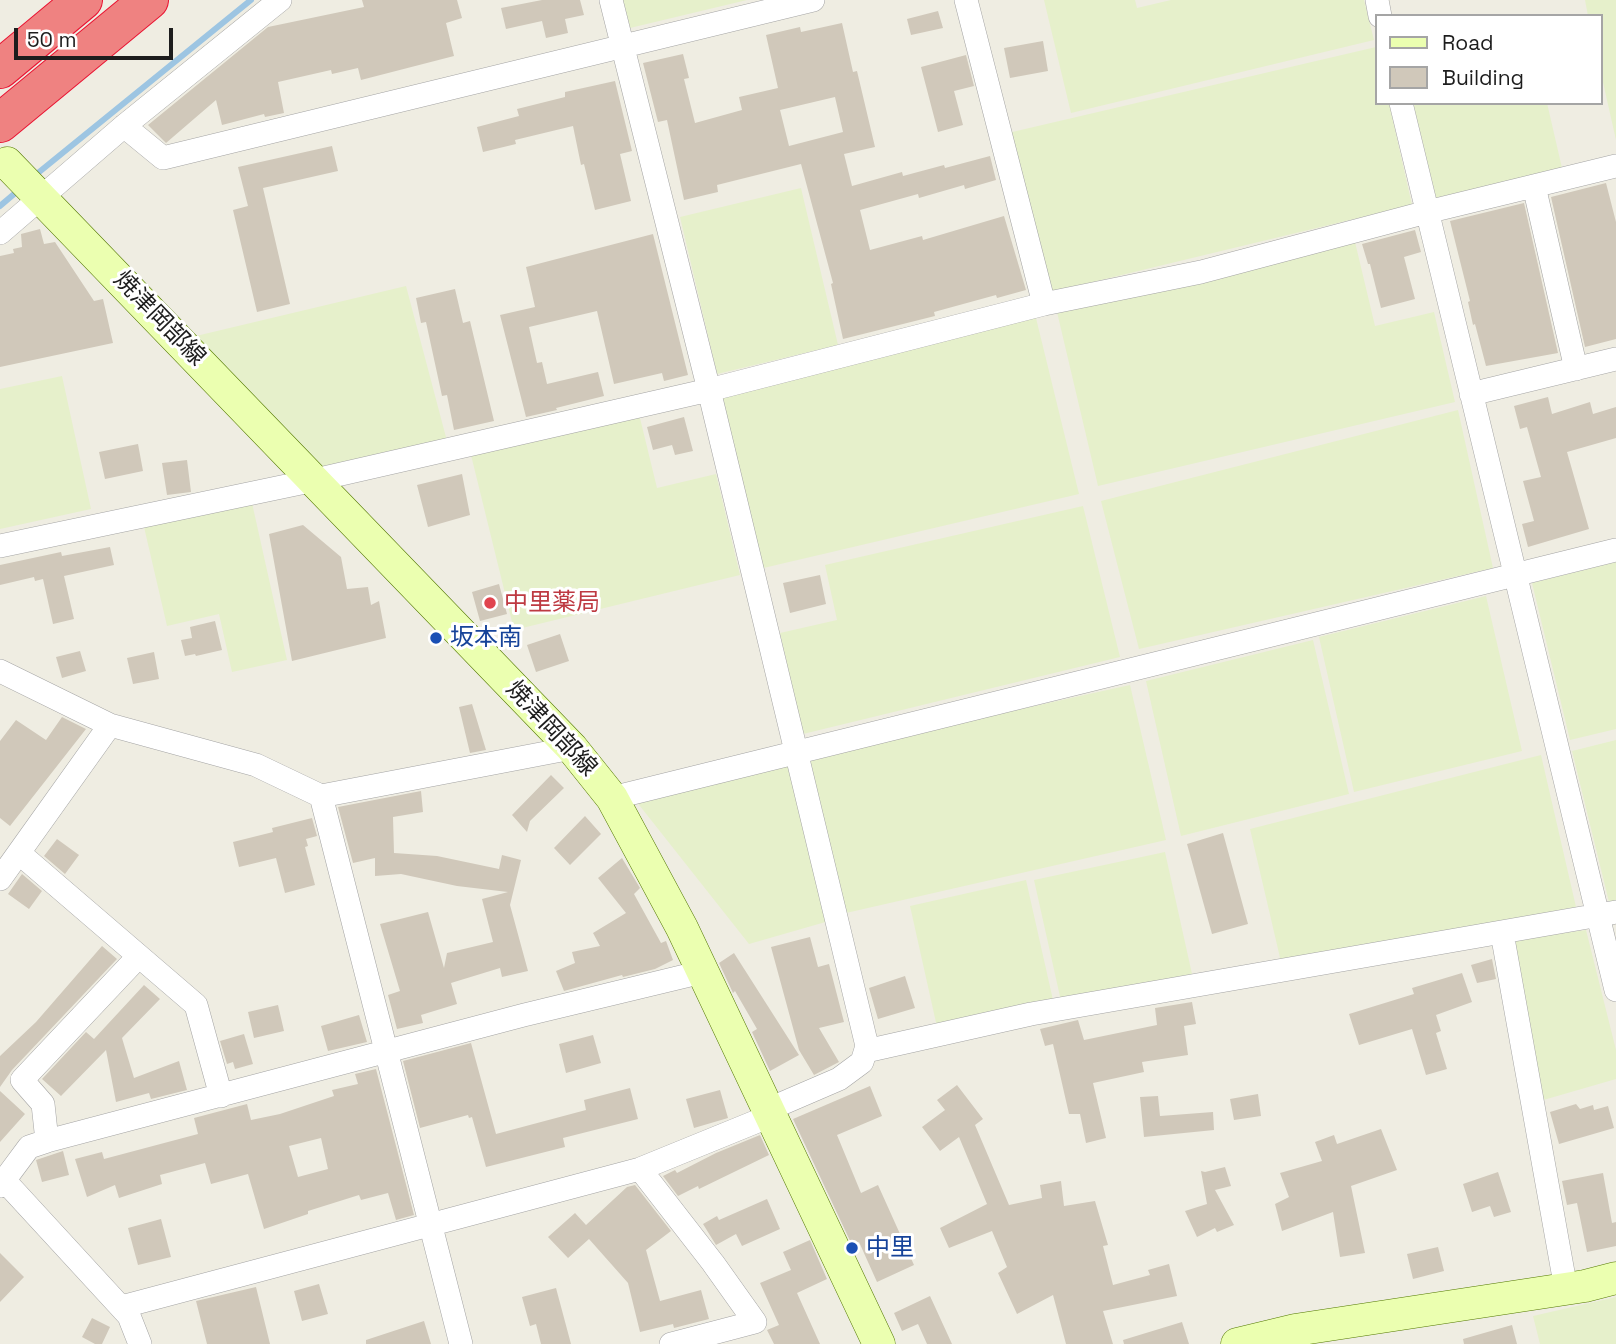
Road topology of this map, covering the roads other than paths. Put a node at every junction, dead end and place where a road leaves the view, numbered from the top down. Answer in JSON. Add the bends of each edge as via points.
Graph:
{"nodes":[{"id":1,"x":83,"y":0,"type":"edge"},
{"id":2,"x":149,"y":0,"type":"edge"},
{"id":3,"x":280,"y":0,"type":"edge"},
{"id":4,"x":611,"y":0,"type":"edge"},
{"id":5,"x":813,"y":0,"type":"edge"},
{"id":6,"x":966,"y":0,"type":"edge"},
{"id":7,"x":623,"y":47,"type":"junction"},
{"id":8,"x":0,"y":69,"type":"edge"},
{"id":9,"x":1401,"y":105,"type":"edge"},
{"id":10,"x":0,"y":123,"type":"edge"},
{"id":11,"x":124,"y":126,"type":"junction"},
{"id":12,"x":7,"y":163,"type":"dead end"},
{"id":13,"x":1616,"y":166,"type":"edge"},
{"id":14,"x":1534,"y":186,"type":"junction"},
{"id":15,"x":43,"y":199,"type":"junction"},
{"id":16,"x":1427,"y":212,"type":"junction"},
{"id":17,"x":0,"y":233,"type":"edge"},
{"id":18,"x":1044,"y":304,"type":"junction"},
{"id":19,"x":1616,"y":359,"type":"edge"},
{"id":20,"x":1576,"y":369,"type":"junction"},
{"id":21,"x":709,"y":390,"type":"junction"},
{"id":22,"x":1471,"y":394,"type":"junction"},
{"id":23,"x":315,"y":480,"type":"junction"},
{"id":24,"x":0,"y":546,"type":"edge"},
{"id":25,"x":1616,"y":550,"type":"edge"},
{"id":26,"x":1516,"y":575,"type":"junction"},
{"id":27,"x":0,"y":671,"type":"edge"},
{"id":28,"x":110,"y":725,"type":"junction"},
{"id":29,"x":572,"y":748,"type":"junction"},
{"id":30,"x":796,"y":751,"type":"junction"},
{"id":31,"x":321,"y":796,"type":"junction"},
{"id":32,"x":612,"y":798,"type":"junction"},
{"id":33,"x":19,"y":853,"type":"junction"},
{"id":34,"x":0,"y":879,"type":"edge"},
{"id":35,"x":1607,"y":914,"type":"edge"},
{"id":36,"x":1502,"y":933,"type":"junction"},
{"id":37,"x":138,"y":957,"type":"junction"},
{"id":38,"x":702,"y":972,"type":"junction"},
{"id":39,"x":1616,"y":990,"type":"edge"},
{"id":40,"x":386,"y":1051,"type":"junction"},
{"id":41,"x":866,"y":1051,"type":"junction"},
{"id":42,"x":221,"y":1096,"type":"junction"},
{"id":43,"x":769,"y":1113,"type":"junction"},
{"id":44,"x":47,"y":1141,"type":"junction"},
{"id":45,"x":640,"y":1169,"type":"junction"},
{"id":46,"x":2,"y":1183,"type":"edge"},
{"id":47,"x":431,"y":1225,"type":"junction"},
{"id":48,"x":1616,"y":1279,"type":"edge"},
{"id":49,"x":1566,"y":1289,"type":"junction"},
{"id":50,"x":121,"y":1307,"type":"junction"},
{"id":51,"x":140,"y":1344,"type":"edge"},
{"id":52,"x":461,"y":1344,"type":"edge"},
{"id":53,"x":671,"y":1344,"type":"edge"},
{"id":54,"x":879,"y":1344,"type":"edge"},
{"id":55,"x":1237,"y":1344,"type":"edge"}],
"edges":[{"from":1,"to":8,"type":"highway"},
{"from":2,"to":10,"type":"highway"},
{"from":3,"to":11,"type":"street"},
{"from":4,"to":7,"type":"street"},
{"from":5,"to":7,"type":"street"},
{"from":6,"to":18,"type":"street"},
{"from":7,"to":11,"type":"street","via":[[163,158]]},
{"from":7,"to":21,"type":"street"},
{"from":9,"to":16,"type":"street"},
{"from":11,"to":15,"type":"street"},
{"from":12,"to":15,"type":"main road","name":"焼津岡部線"},
{"from":13,"to":14,"type":"street"},
{"from":14,"to":16,"type":"street"},
{"from":14,"to":20,"type":"street"},
{"from":15,"to":17,"type":"street"},
{"from":15,"to":23,"type":"main road","name":"焼津岡部線"},
{"from":16,"to":18,"type":"street","via":[[1200,272]]},
{"from":16,"to":22,"type":"street"},
{"from":18,"to":21,"type":"street"},
{"from":19,"to":20,"type":"street"},
{"from":20,"to":22,"type":"street"},
{"from":21,"to":23,"type":"street"},
{"from":21,"to":30,"type":"street"},
{"from":22,"to":26,"type":"street"},
{"from":23,"to":24,"type":"street"},
{"from":23,"to":29,"type":"main road","name":"焼津岡部線"},
{"from":25,"to":26,"type":"street"},
{"from":26,"to":30,"type":"street"},
{"from":26,"to":35,"type":"street"},
{"from":27,"to":28,"type":"street"},
{"from":28,"to":31,"type":"street","via":[[256,765]]},
{"from":28,"to":33,"type":"street"},
{"from":29,"to":31,"type":"street"},
{"from":29,"to":32,"type":"main road","name":"焼津岡部線"},
{"from":30,"to":32,"type":"street"},
{"from":30,"to":41,"type":"street"},
{"from":31,"to":40,"type":"street"},
{"from":32,"to":38,"type":"main road","name":"焼津岡部線"},
{"from":33,"to":34,"type":"street"},
{"from":33,"to":37,"type":"street"},
{"from":35,"to":36,"type":"street"},
{"from":35,"to":39,"type":"street"},
{"from":36,"to":41,"type":"street","via":[[1031,1014]]},
{"from":36,"to":49,"type":"street"},
{"from":37,"to":42,"type":"street","via":[[196,1005]]},
{"from":37,"to":44,"type":"street","via":[[22,1080],[43,1104]]},
{"from":38,"to":40,"type":"street"},
{"from":38,"to":43,"type":"main road","name":"焼津岡部線"},
{"from":40,"to":42,"type":"street"},
{"from":40,"to":47,"type":"street"},
{"from":41,"to":43,"type":"street","via":[[862,1062],[839,1079]]},
{"from":42,"to":44,"type":"street"},
{"from":43,"to":45,"type":"street"},
{"from":43,"to":54,"type":"main road","name":"焼津岡部線"},
{"from":44,"to":46,"type":"street","via":[[29,1147]]},
{"from":45,"to":47,"type":"street"},
{"from":45,"to":53,"type":"street","via":[[755,1322]]},
{"from":46,"to":50,"type":"street"},
{"from":47,"to":50,"type":"street"},
{"from":47,"to":52,"type":"street"},
{"from":48,"to":49,"type":"main road"},
{"from":49,"to":55,"type":"main road","via":[[1294,1330]]},
{"from":50,"to":51,"type":"street"}]}
